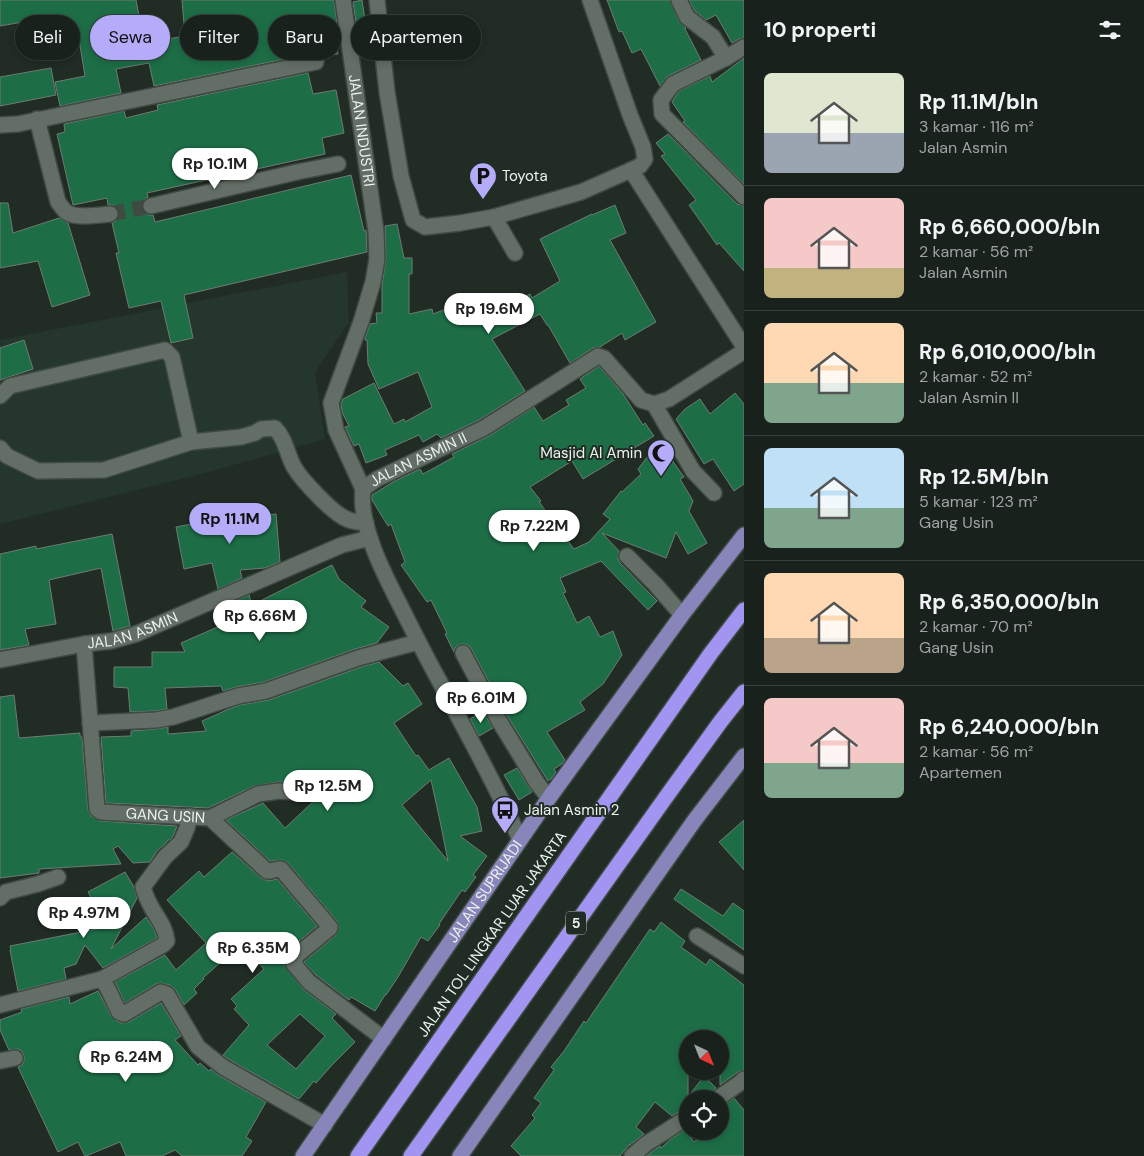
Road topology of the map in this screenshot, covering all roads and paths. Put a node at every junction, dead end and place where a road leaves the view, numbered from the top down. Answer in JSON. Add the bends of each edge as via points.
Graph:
{"nodes":[{"id":1,"x":342,"y":0,"type":"edge"},
{"id":2,"x":377,"y":0,"type":"edge"},
{"id":3,"x":590,"y":0,"type":"edge"},
{"id":4,"x":679,"y":0,"type":"edge"},
{"id":5,"x":744,"y":47,"type":"edge"},
{"id":6,"x":726,"y":58,"type":"junction"},
{"id":7,"x":316,"y":62,"type":"dead end"},
{"id":8,"x":37,"y":119,"type":"junction"},
{"id":9,"x":0,"y":125,"type":"edge"},
{"id":10,"x":338,"y":164,"type":"dead end"},
{"id":11,"x":631,"y":170,"type":"junction"},
{"id":12,"x":744,"y":197,"type":"edge"},
{"id":13,"x":151,"y":206,"type":"tunnel mouth"},
{"id":14,"x":110,"y":214,"type":"tunnel mouth"},
{"id":15,"x":494,"y":217,"type":"junction"},
{"id":16,"x":515,"y":254,"type":"dead end"},
{"id":17,"x":744,"y":347,"type":"edge"},
{"id":18,"x":744,"y":351,"type":"edge"},
{"id":19,"x":0,"y":396,"type":"edge"},
{"id":20,"x":654,"y":404,"type":"junction"},
{"id":21,"x":191,"y":442,"type":"junction"},
{"id":22,"x":0,"y":448,"type":"edge"},
{"id":23,"x":364,"y":489,"type":"junction"},
{"id":24,"x":714,"y":493,"type":"dead end"},
{"id":25,"x":368,"y":530,"type":"junction"},
{"id":26,"x":744,"y":535,"type":"edge"},
{"id":27,"x":627,"y":556,"type":"dead end"},
{"id":28,"x":744,"y":610,"type":"edge"},
{"id":29,"x":682,"y":615,"type":"junction"},
{"id":30,"x":418,"y":642,"type":"junction"},
{"id":31,"x":84,"y":644,"type":"junction"},
{"id":32,"x":463,"y":653,"type":"dead end"},
{"id":33,"x":0,"y":660,"type":"edge"},
{"id":34,"x":744,"y":692,"type":"edge"},
{"id":35,"x":90,"y":723,"type":"junction"},
{"id":36,"x":744,"y":756,"type":"edge"},
{"id":37,"x":295,"y":792,"type":"dead end"},
{"id":38,"x":549,"y":798,"type":"junction"},
{"id":39,"x":190,"y":816,"type":"junction"},
{"id":40,"x":210,"y":818,"type":"junction"},
{"id":41,"x":520,"y":840,"type":"junction"},
{"id":42,"x":58,"y":878,"type":"dead end"},
{"id":43,"x":0,"y":898,"type":"edge"},
{"id":44,"x":697,"y":936,"type":"dead end"},
{"id":45,"x":744,"y":966,"type":"edge"},
{"id":46,"x":102,"y":979,"type":"junction"},
{"id":47,"x":0,"y":1005,"type":"edge"},
{"id":48,"x":384,"y":1039,"type":"junction"},
{"id":49,"x":743,"y":1083,"type":"edge"},
{"id":50,"x":729,"y":1092,"type":"edge"},
{"id":51,"x":679,"y":1123,"type":"edge"},
{"id":52,"x":325,"y":1125,"type":"junction"},
{"id":53,"x":304,"y":1156,"type":"edge"},
{"id":54,"x":358,"y":1156,"type":"edge"},
{"id":55,"x":410,"y":1156,"type":"edge"},
{"id":56,"x":460,"y":1156,"type":"edge"},
{"id":57,"x":632,"y":1156,"type":"edge"}],
"edges":[{"from":1,"to":23,"type":"street","name":"JALAN INDUSTRI","via":[[376,232],[377,258],[361,322],[331,403],[336,430]]},
{"from":2,"to":15,"type":"street","via":[[400,176],[413,220],[424,227]]},
{"from":3,"to":11,"type":"street","via":[[643,146],[645,159]]},
{"from":4,"to":6,"type":"street","via":[[687,18],[713,37]]},
{"from":5,"to":6,"type":"street"},
{"from":6,"to":12,"type":"street","via":[[673,84],[660,100],[662,114]]},
{"from":7,"to":8,"type":"street"},
{"from":8,"to":9,"type":"street"},
{"from":8,"to":14,"type":"street","via":[[58,202],[64,210],[77,216]]},
{"from":10,"to":13,"type":"street"},
{"from":11,"to":15,"type":"street","via":[[581,192]]},
{"from":11,"to":17,"type":"street"},
{"from":15,"to":16,"type":"street"},
{"from":18,"to":20,"type":"street","via":[[669,399]]},
{"from":19,"to":21,"type":"street","via":[[10,386],[165,350],[172,357]]},
{"from":20,"to":23,"type":"street","name":"JALAN ASMIN II","via":[[641,400],[604,358],[598,356],[484,428],[377,479]]},
{"from":20,"to":24,"type":"street","via":[[693,471]]},
{"from":21,"to":22,"type":"street","via":[[104,470],[38,471],[7,456]]},
{"from":21,"to":25,"type":"street","via":[[275,428],[294,468],[313,490],[340,516]]},
{"from":23,"to":25,"type":"street","name":"JALAN ASMIN II","via":[[362,498]]},
{"from":25,"to":30,"type":"street","name":"JALAN ASMIN II","via":[[384,574]]},
{"from":25,"to":31,"type":"street","name":"JALAN ASMIN","via":[[342,545],[136,634]]},
{"from":26,"to":29,"type":"main road","name":"JALAN SUPRIJADI"},
{"from":27,"to":29,"type":"street"},
{"from":28,"to":54,"type":"highway","name":"JALAN TOL LINGKAR LUAR JAKARTA"},
{"from":29,"to":38,"type":"main road","name":"JALAN SUPRIJADI"},
{"from":30,"to":35,"type":"street","via":[[358,658],[266,692],[238,696],[173,717]]},
{"from":30,"to":41,"type":"street","name":"JALAN ASMIN II","via":[[505,805]]},
{"from":31,"to":33,"type":"street","name":"JALAN ASMIN"},
{"from":31,"to":35,"type":"street","name":"GANG USIN"},
{"from":32,"to":38,"type":"street","via":[[498,719]]},
{"from":34,"to":55,"type":"highway","number":"5"},
{"from":35,"to":39,"type":"street","name":"GANG USIN","via":[[98,810]]},
{"from":36,"to":56,"type":"main road","via":[[694,821]]},
{"from":37,"to":40,"type":"street","via":[[258,794]]},
{"from":38,"to":41,"type":"main road","name":"JALAN SUPRIJADI"},
{"from":39,"to":40,"type":"street","name":"GANG USIN"},
{"from":39,"to":46,"type":"street","via":[[181,842],[165,857],[143,887],[167,941]]},
{"from":40,"to":48,"type":"street","name":"GANG USIN","via":[[268,872],[281,869],[329,926],[296,956],[294,964],[309,982]]},
{"from":41,"to":48,"type":"main road","name":"JALAN SUPRIJADI"},
{"from":42,"to":43,"type":"street","via":[[6,892]]},
{"from":44,"to":45,"type":"street"},
{"from":46,"to":47,"type":"street"},
{"from":46,"to":52,"type":"street","via":[[119,1012],[124,1014],[161,992],[167,994],[204,1052],[223,1067]]},
{"from":48,"to":52,"type":"main road","name":"JALAN SUPRIJADI"},
{"from":49,"to":50,"type":"street"},
{"from":51,"to":57,"type":"street"},
{"from":52,"to":53,"type":"main road","name":"JALAN SUPRIJADI"}]}
